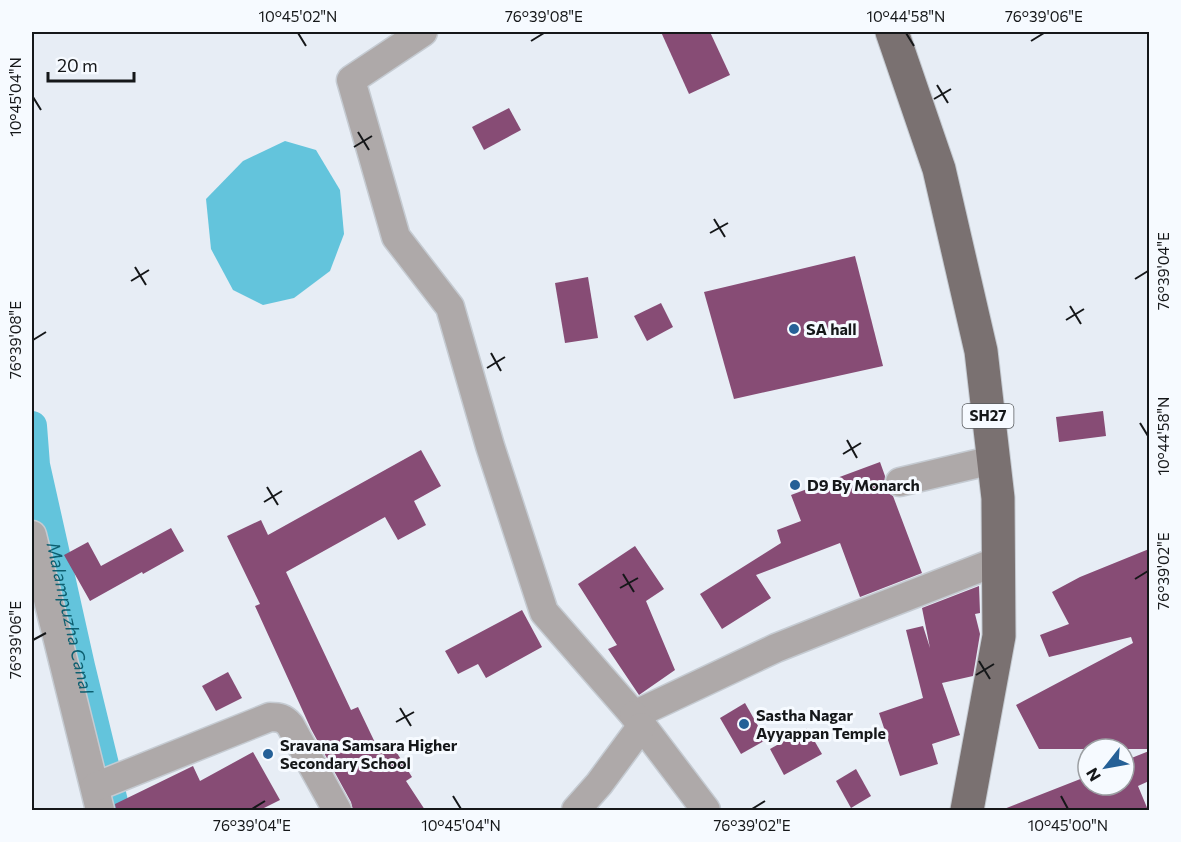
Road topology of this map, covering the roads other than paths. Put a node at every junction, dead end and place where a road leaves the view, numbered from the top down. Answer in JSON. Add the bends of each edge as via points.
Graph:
{"nodes":[{"id":1,"x":423,"y":32,"type":"edge"},
{"id":2,"x":892,"y":32,"type":"edge"},
{"id":3,"x":993,"y":460,"type":"junction"},
{"id":4,"x":900,"y":482,"type":"dead end"},
{"id":5,"x":32,"y":535,"type":"edge"},
{"id":6,"x":998,"y":561,"type":"junction"},
{"id":7,"x":637,"y":721,"type":"junction"},
{"id":8,"x":97,"y":799,"type":"edge"},
{"id":9,"x":337,"y":810,"type":"edge"},
{"id":10,"x":576,"y":810,"type":"edge"},
{"id":11,"x":706,"y":810,"type":"edge"},
{"id":12,"x":967,"y":810,"type":"edge"}],
"edges":[{"from":1,"to":7,"type":"street","via":[[351,80],[396,237],[450,307],[544,612]]},
{"from":2,"to":3,"type":"main road","number":"SH27","via":[[939,169],[981,351]]},
{"from":3,"to":4,"type":"street"},
{"from":3,"to":6,"type":"main road","number":"SH27","via":[[998,498]]},
{"from":5,"to":8,"type":"street"},
{"from":6,"to":7,"type":"street","via":[[776,648]]},
{"from":6,"to":12,"type":"main road","number":"SH27","via":[[999,636]]},
{"from":7,"to":10,"type":"street","via":[[599,784]]},
{"from":7,"to":11,"type":"street"},
{"from":8,"to":9,"type":"street","via":[[277,717],[290,725]]}]}
